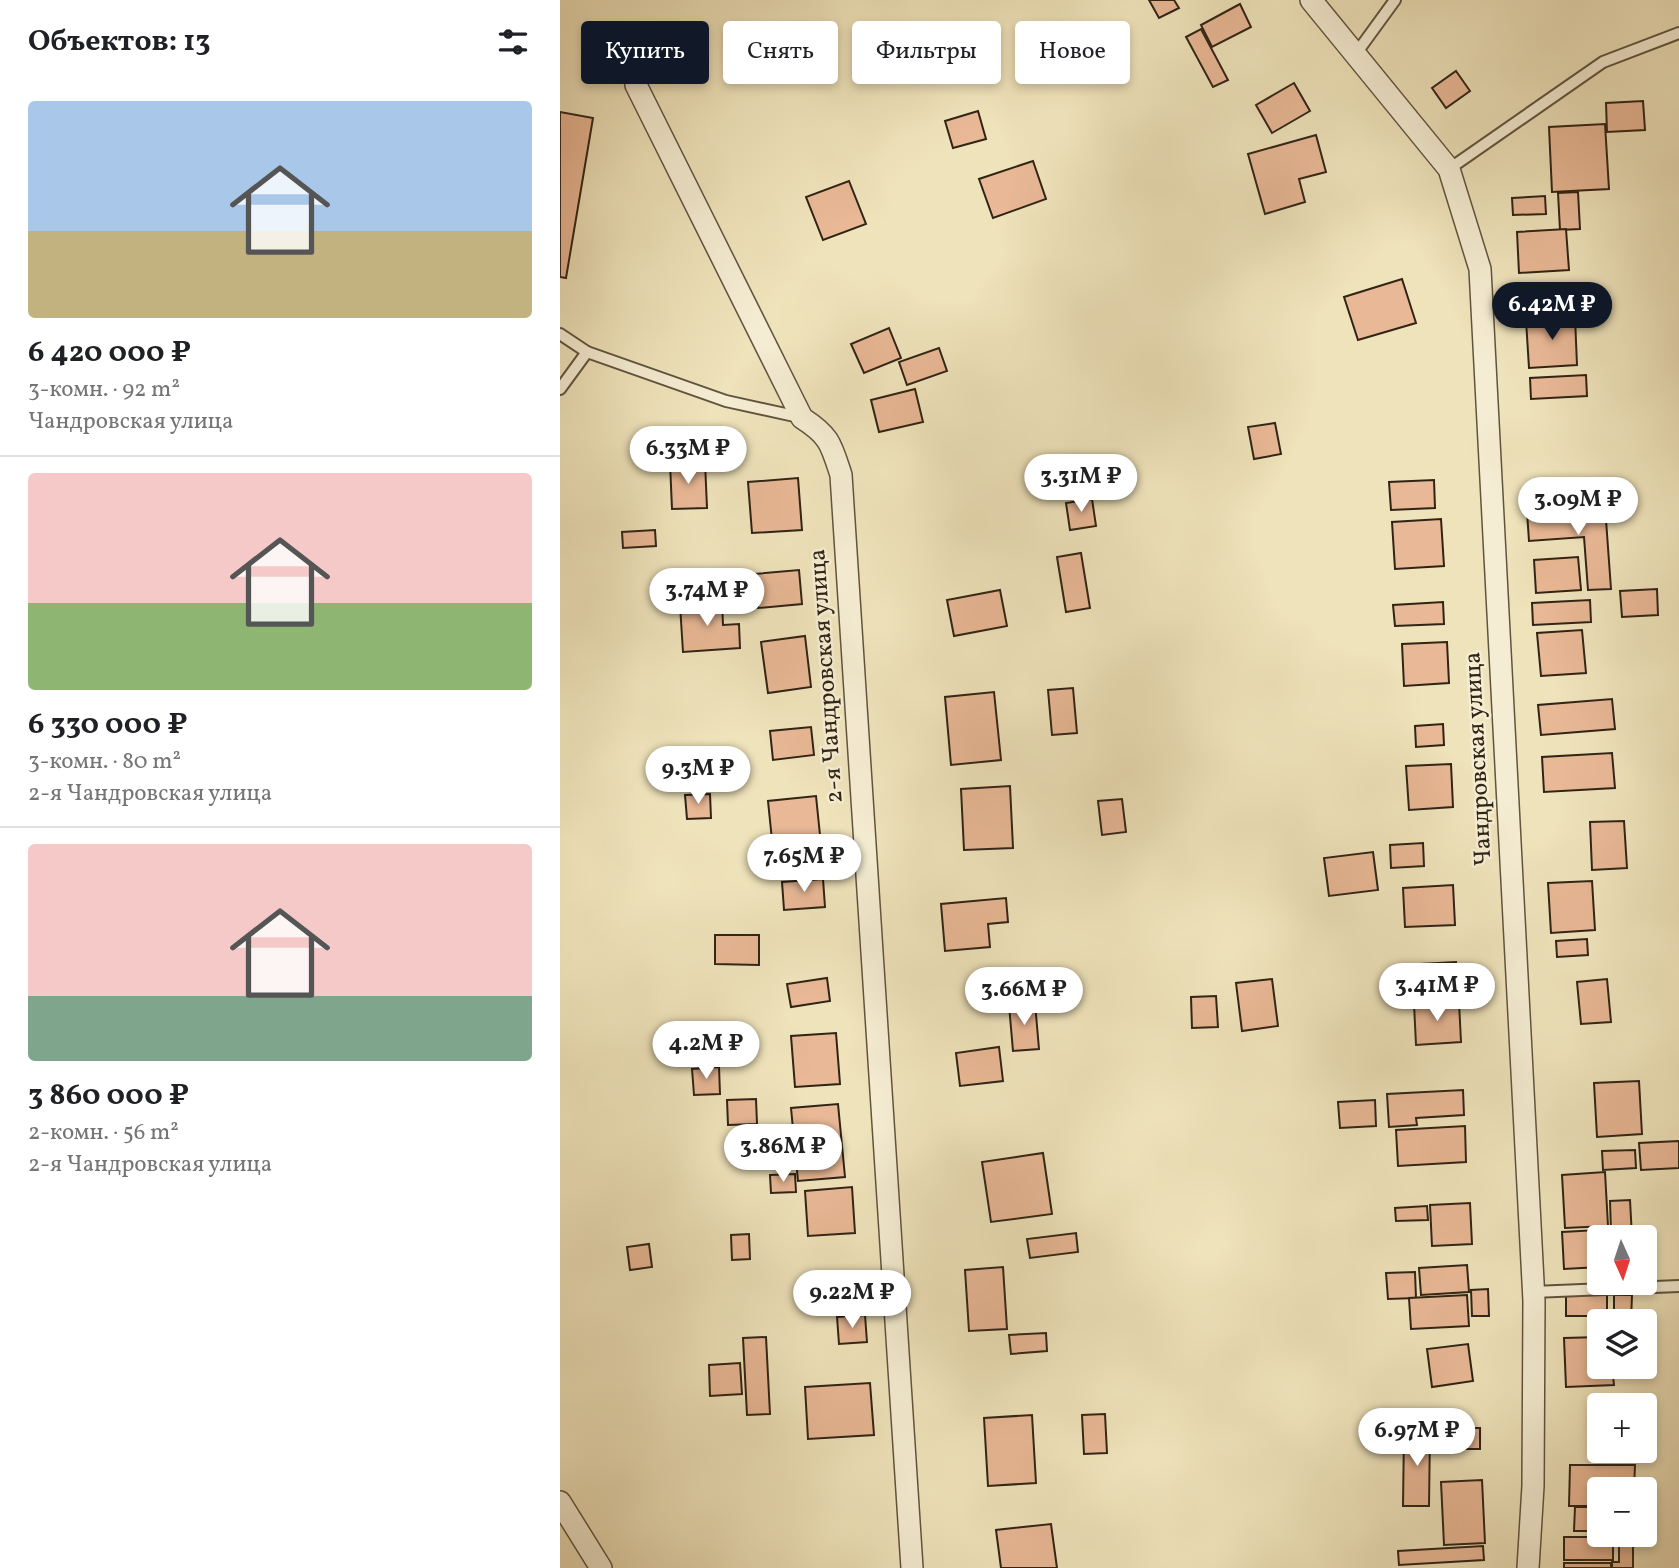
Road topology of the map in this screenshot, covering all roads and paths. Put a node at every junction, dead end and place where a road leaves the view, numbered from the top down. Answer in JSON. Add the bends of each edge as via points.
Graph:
{"nodes":[{"id":1,"x":1311,"y":0,"type":"edge"},
{"id":2,"x":1395,"y":0,"type":"edge"},
{"id":3,"x":1679,"y":33,"type":"edge"},
{"id":4,"x":1355,"y":55,"type":"junction"},
{"id":5,"x":636,"y":85,"type":"dead end"},
{"id":6,"x":1449,"y":169,"type":"junction"},
{"id":7,"x":560,"y":334,"type":"edge"},
{"id":8,"x":587,"y":352,"type":"junction"},
{"id":9,"x":560,"y":389,"type":"edge"},
{"id":10,"x":802,"y":418,"type":"junction"},
{"id":11,"x":1679,"y":1286,"type":"edge"},
{"id":12,"x":1533,"y":1292,"type":"junction"},
{"id":13,"x":560,"y":1502,"type":"edge"},
{"id":14,"x":601,"y":1568,"type":"edge"},
{"id":15,"x":912,"y":1568,"type":"edge"},
{"id":16,"x":1528,"y":1568,"type":"edge"}],
"edges":[{"from":1,"to":4,"type":"street","name":"Чандровская улица"},
{"from":2,"to":4,"type":"lane"},
{"from":3,"to":6,"type":"lane","via":[[1603,62]]},
{"from":4,"to":6,"type":"street","name":"Чандровская улица"},
{"from":5,"to":10,"type":"street","name":"2-я Чандровская улица"},
{"from":6,"to":12,"type":"street","name":"Чандровская улица","via":[[1480,269]]},
{"from":7,"to":8,"type":"lane"},
{"from":8,"to":9,"type":"lane"},
{"from":8,"to":10,"type":"lane","via":[[726,401]]},
{"from":10,"to":15,"type":"street","name":"2-я Чандровская улица","via":[[822,431],[841,475]]},
{"from":11,"to":12,"type":"lane"},
{"from":12,"to":16,"type":"street","name":"Чандровская улица","via":[[1533,1486]]},
{"from":13,"to":14,"type":"street"}]}
